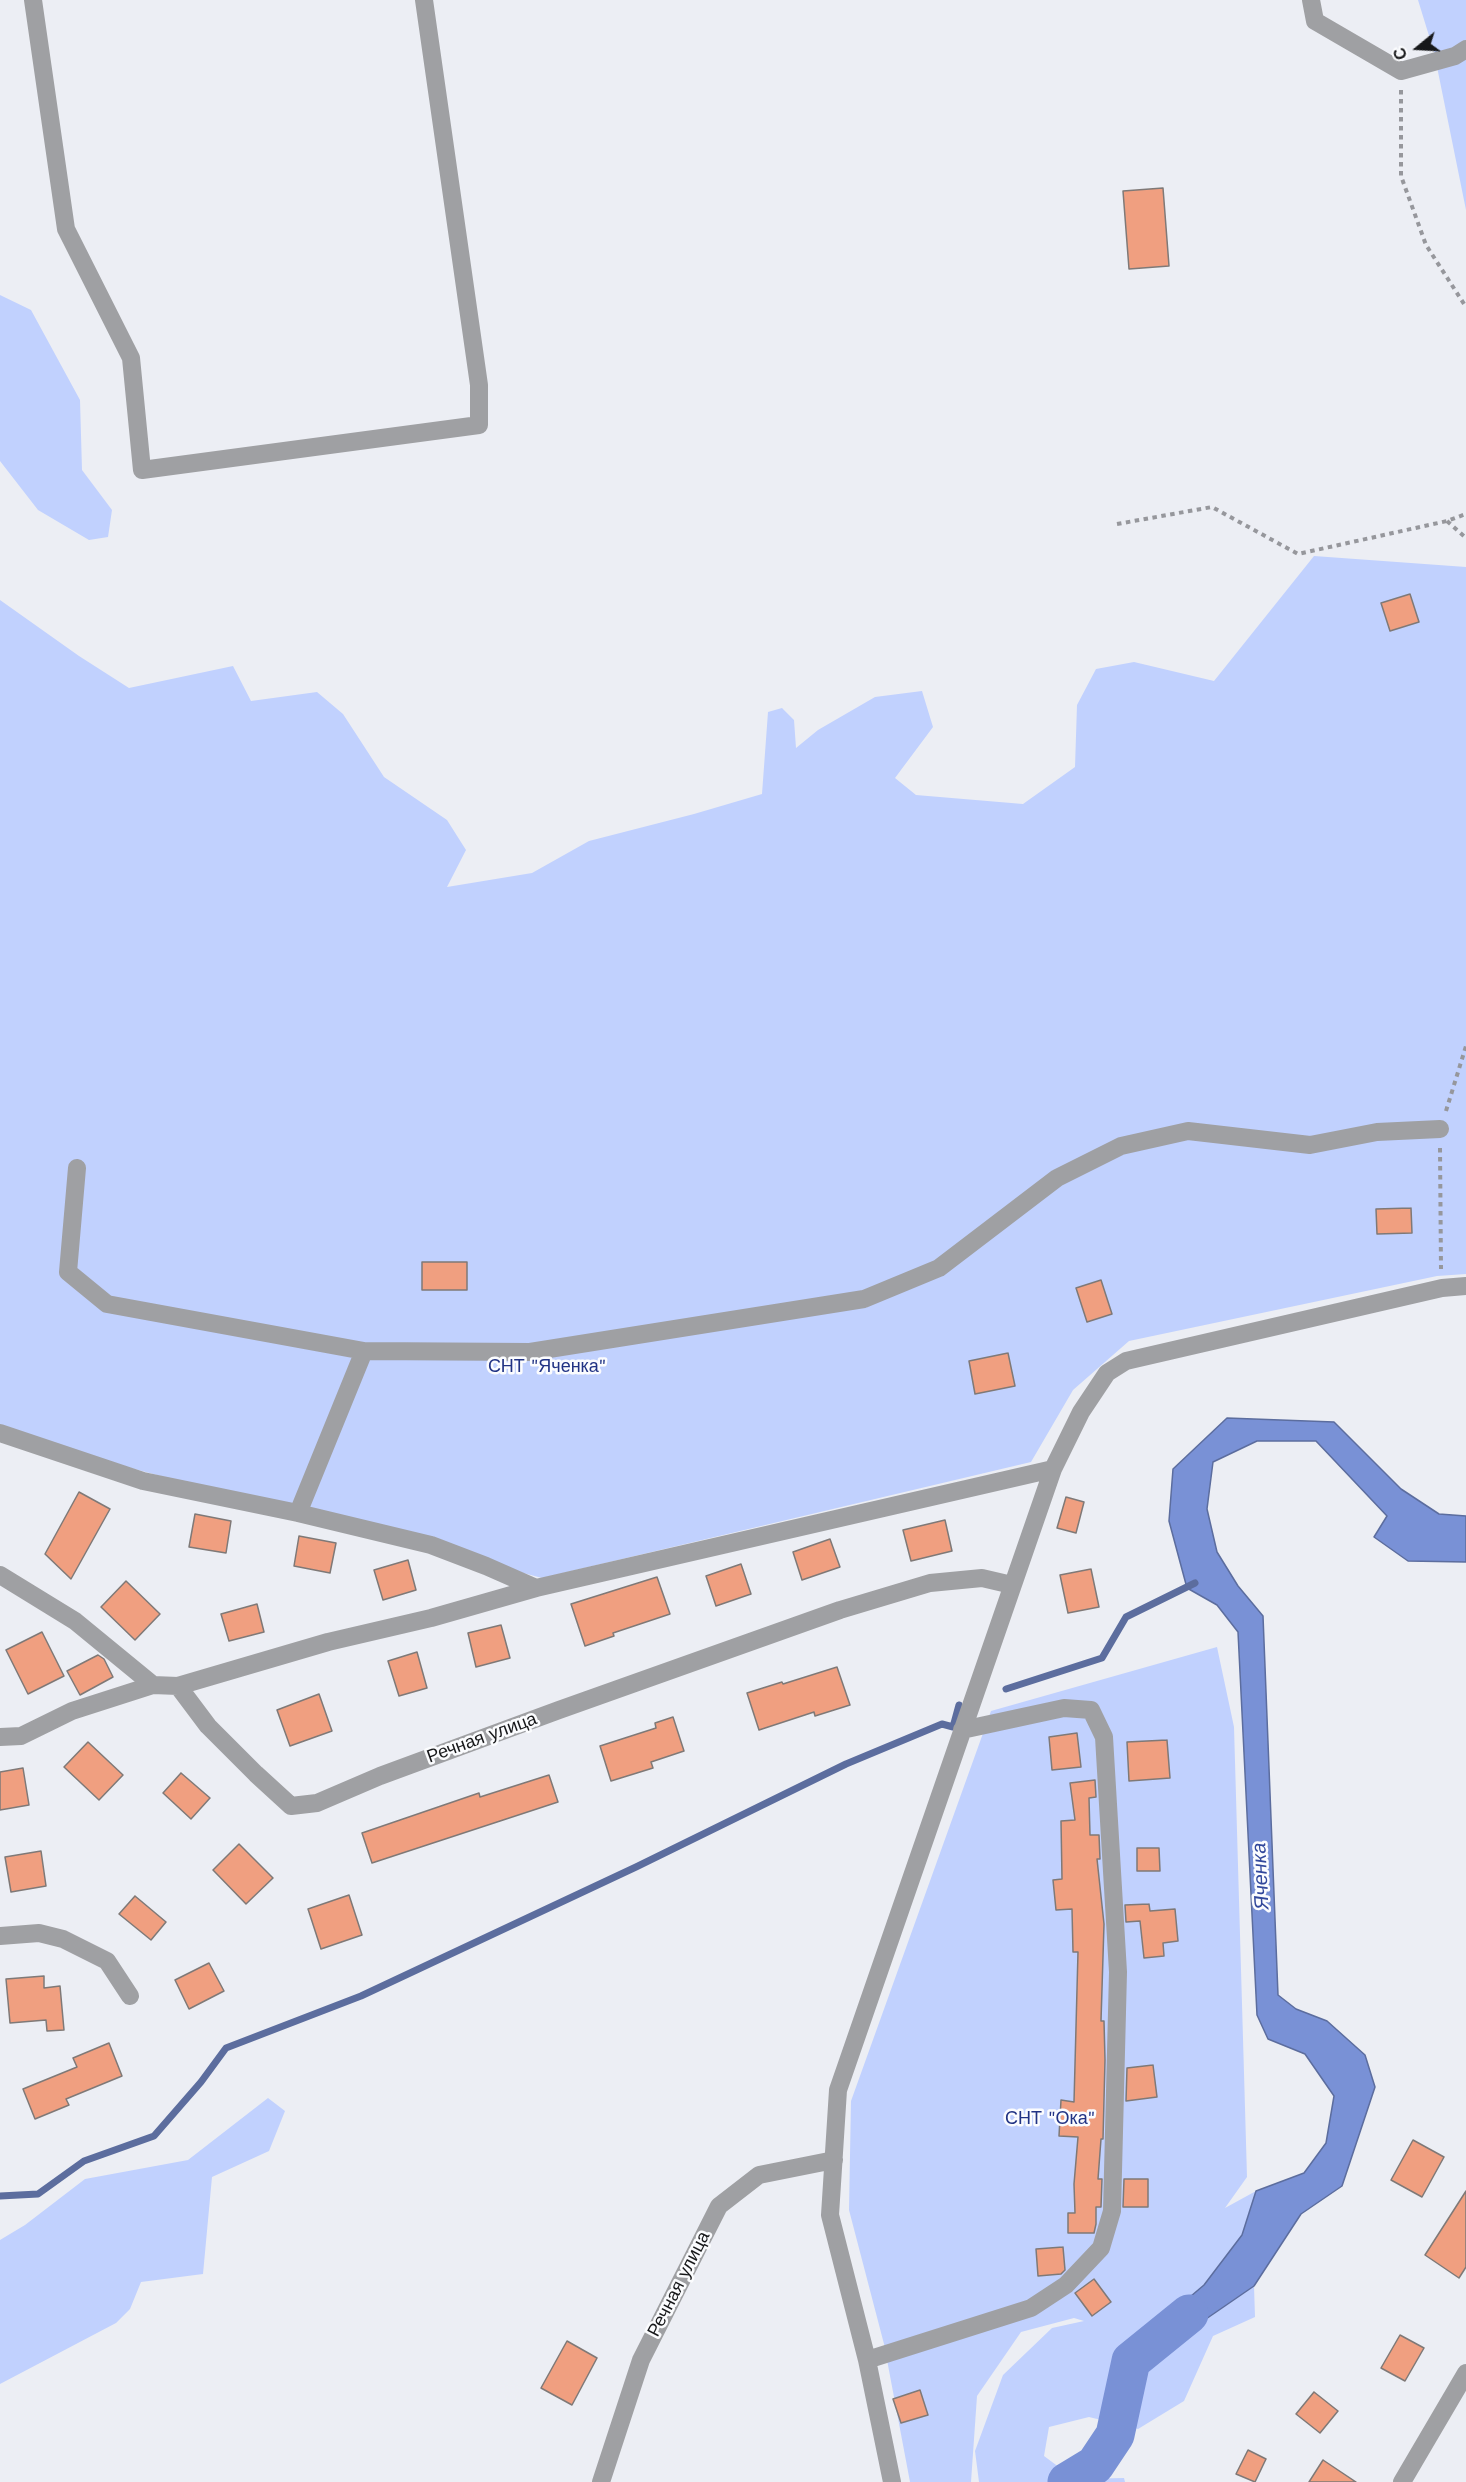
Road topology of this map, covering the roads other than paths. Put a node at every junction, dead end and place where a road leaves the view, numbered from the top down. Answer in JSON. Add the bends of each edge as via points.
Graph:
{"nodes":[{"id":1,"x":33,"y":0,"type":"edge"},
{"id":2,"x":424,"y":0,"type":"edge"},
{"id":3,"x":1311,"y":0,"type":"edge"},
{"id":4,"x":1466,"y":49,"type":"edge"},
{"id":5,"x":1440,"y":1129,"type":"road end"},
{"id":6,"x":77,"y":1168,"type":"dead end"},
{"id":7,"x":1466,"y":1286,"type":"edge"},
{"id":8,"x":364,"y":1351,"type":"junction"},
{"id":9,"x":0,"y":1433,"type":"edge"},
{"id":10,"x":1053,"y":1468,"type":"junction"},
{"id":11,"x":298,"y":1513,"type":"junction"},
{"id":12,"x":0,"y":1575,"type":"edge"},
{"id":13,"x":1012,"y":1585,"type":"junction"},
{"id":14,"x":536,"y":1588,"type":"junction"},
{"id":15,"x":153,"y":1685,"type":"junction"},
{"id":16,"x":178,"y":1686,"type":"junction"},
{"id":17,"x":962,"y":1730,"type":"junction"},
{"id":18,"x":0,"y":1737,"type":"edge"},
{"id":19,"x":0,"y":1936,"type":"edge"},
{"id":20,"x":130,"y":1996,"type":"dead end"},
{"id":21,"x":834,"y":2160,"type":"junction"},
{"id":22,"x":867,"y":2360,"type":"junction"},
{"id":23,"x":1466,"y":2373,"type":"edge"},
{"id":24,"x":601,"y":2482,"type":"edge"},
{"id":25,"x":892,"y":2482,"type":"edge"},
{"id":26,"x":1402,"y":2482,"type":"edge"}],
"edges":[{"from":1,"to":2,"type":"street","via":[[66,229],[131,358],[142,470],[479,425],[479,385]]},
{"from":3,"to":4,"type":"street","via":[[1315,21],[1401,71],[1455,56]]},
{"from":5,"to":8,"type":"street","via":[[1377,1132],[1310,1144],[1188,1131],[1121,1146],[1057,1178],[939,1268],[864,1299],[530,1352]]},
{"from":6,"to":8,"type":"street","via":[[68,1272],[107,1304]]},
{"from":7,"to":10,"type":"street","via":[[1442,1288],[1126,1361],[1107,1373],[1081,1412]]},
{"from":8,"to":11,"type":"street"},
{"from":9,"to":11,"type":"street","via":[[143,1481]]},
{"from":10,"to":13,"type":"street"},
{"from":10,"to":14,"type":"street"},
{"from":11,"to":14,"type":"street","via":[[431,1545]]},
{"from":12,"to":15,"type":"street","via":[[75,1621]]},
{"from":13,"to":16,"type":"street","name":"Речная улица","via":[[982,1578],[930,1583],[840,1610],[559,1710],[316,1803],[291,1806],[208,1726]]},
{"from":13,"to":17,"type":"street"},
{"from":14,"to":16,"type":"street"},
{"from":15,"to":16,"type":"street"},
{"from":15,"to":18,"type":"street","via":[[72,1711],[21,1736]]},
{"from":17,"to":21,"type":"street","via":[[838,2090]]},
{"from":17,"to":22,"type":"street","via":[[1064,1708],[1091,1710],[1104,1737],[1118,1972],[1112,2211],[1101,2248],[1066,2285],[1031,2308]]},
{"from":19,"to":20,"type":"street","via":[[39,1933],[63,1939],[107,1961]]},
{"from":21,"to":22,"type":"street","via":[[830,2215]]},
{"from":21,"to":24,"type":"street","name":"Речная улица","via":[[759,2175],[718,2206],[641,2360]]},
{"from":22,"to":25,"type":"street"},
{"from":23,"to":26,"type":"street"}]}
